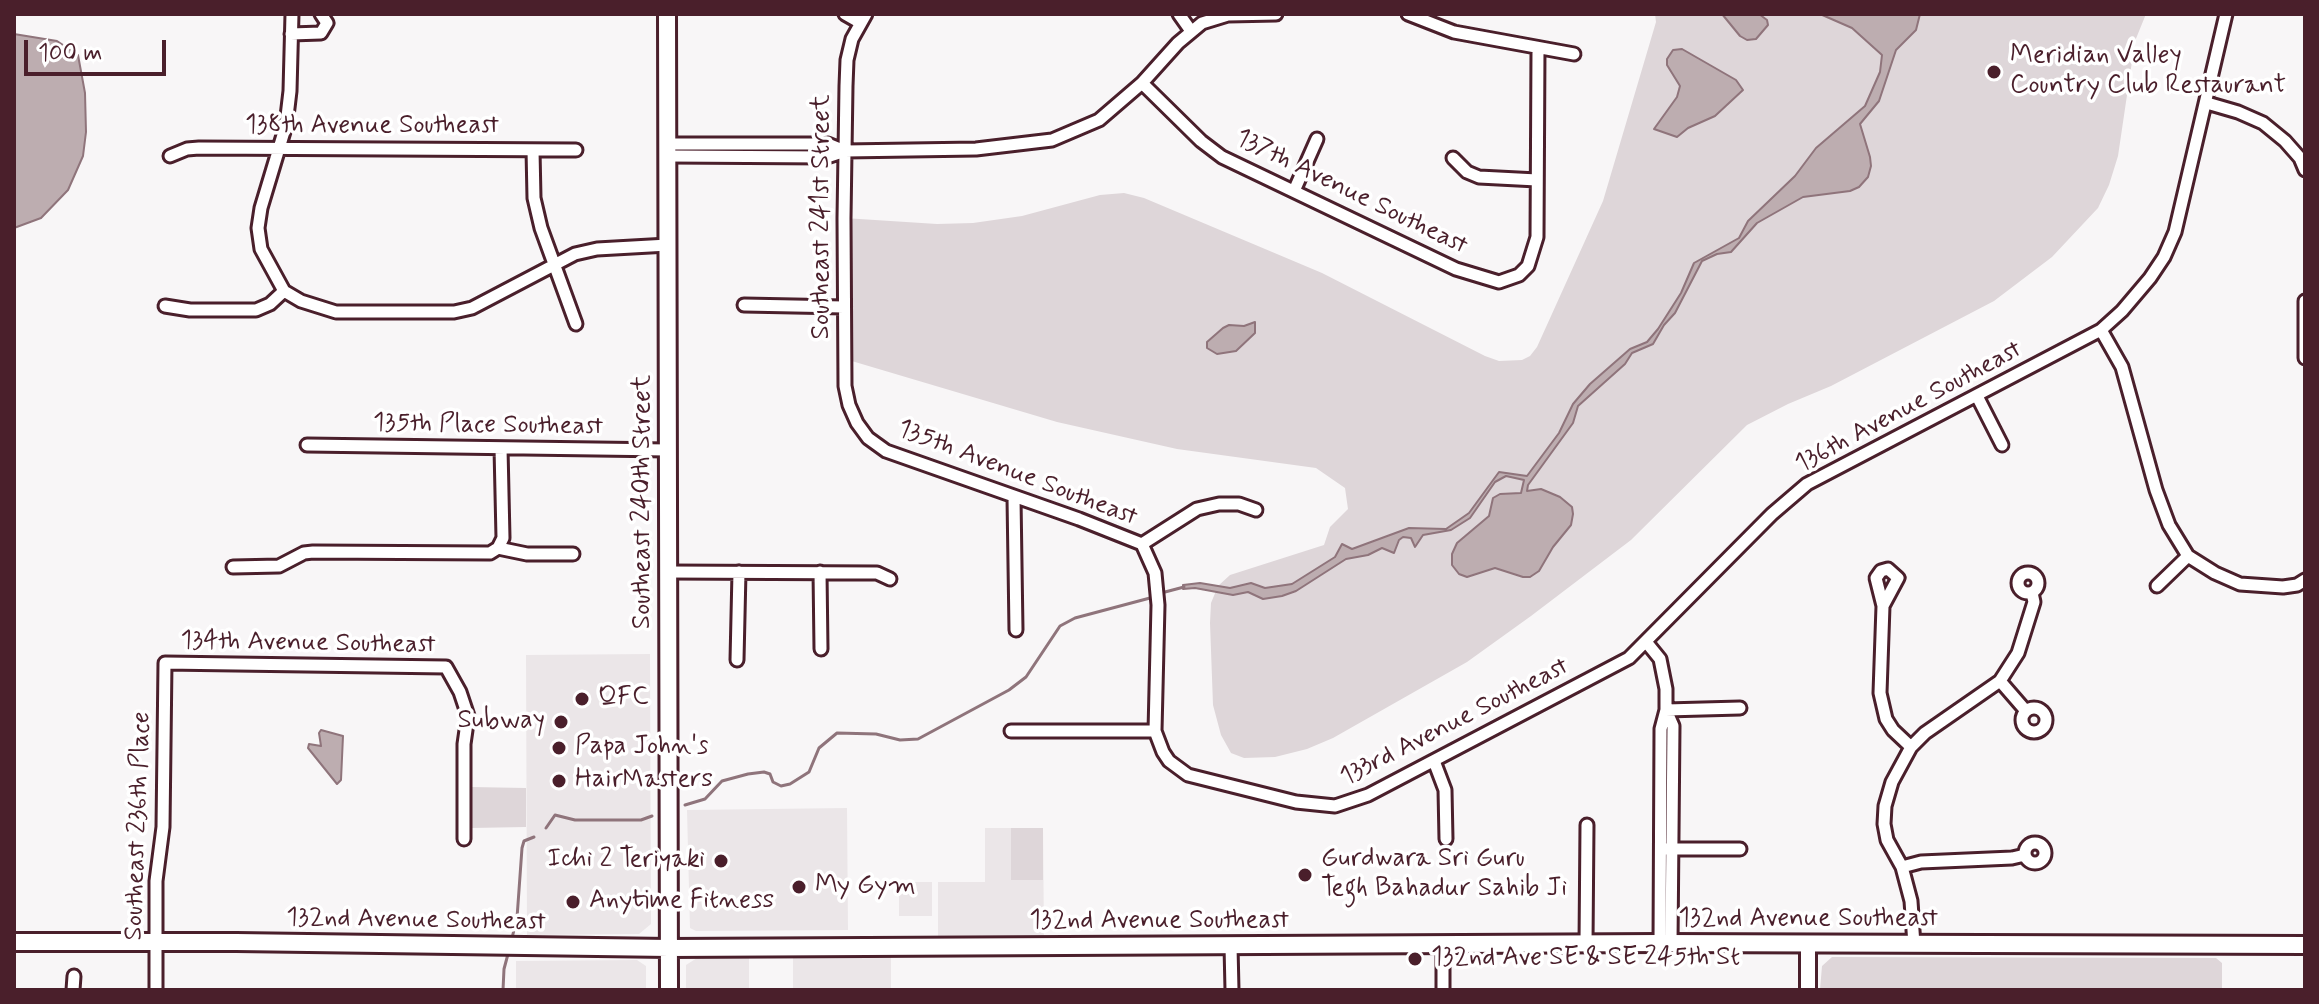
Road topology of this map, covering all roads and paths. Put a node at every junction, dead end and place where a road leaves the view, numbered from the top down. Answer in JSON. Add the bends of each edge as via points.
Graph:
{"nodes":[{"id":1,"x":292,"y":14,"type":"edge"},
{"id":2,"x":321,"y":14,"type":"edge"},
{"id":3,"x":667,"y":14,"type":"edge"},
{"id":4,"x":845,"y":14,"type":"edge"},
{"id":5,"x":1179,"y":14,"type":"edge"},
{"id":6,"x":1276,"y":14,"type":"edge"},
{"id":7,"x":1408,"y":14,"type":"edge"},
{"id":8,"x":2226,"y":14,"type":"edge"},
{"id":9,"x":862,"y":18,"type":"edge"},
{"id":10,"x":1191,"y":31,"type":"junction"},
{"id":11,"x":291,"y":34,"type":"junction"},
{"id":12,"x":1538,"y":49,"type":"junction"},
{"id":13,"x":1574,"y":54,"type":"dead end"},
{"id":14,"x":1142,"y":83,"type":"junction"},
{"id":15,"x":2207,"y":103,"type":"junction"},
{"id":16,"x":1317,"y":139,"type":"dead end"},
{"id":17,"x":280,"y":149,"type":"junction"},
{"id":18,"x":533,"y":150,"type":"junction"},
{"id":19,"x":576,"y":150,"type":"dead end"},
{"id":20,"x":668,"y":150,"type":"junction"},
{"id":21,"x":845,"y":151,"type":"junction"},
{"id":22,"x":170,"y":156,"type":"dead end"},
{"id":23,"x":1453,"y":158,"type":"dead end"},
{"id":24,"x":2305,"y":170,"type":"edge"},
{"id":25,"x":1537,"y":180,"type":"junction"},
{"id":26,"x":1294,"y":191,"type":"junction"},
{"id":27,"x":668,"y":245,"type":"junction"},
{"id":28,"x":554,"y":263,"type":"junction"},
{"id":29,"x":284,"y":291,"type":"junction"},
{"id":30,"x":2305,"y":301,"type":"edge"},
{"id":31,"x":744,"y":305,"type":"dead end"},
{"id":32,"x":165,"y":306,"type":"dead end"},
{"id":33,"x":844,"y":307,"type":"junction"},
{"id":34,"x":576,"y":324,"type":"dead end"},
{"id":35,"x":2101,"y":330,"type":"junction"},
{"id":36,"x":2305,"y":358,"type":"edge"},
{"id":37,"x":1977,"y":396,"type":"junction"},
{"id":38,"x":857,"y":423,"type":"joint"},
{"id":39,"x":307,"y":445,"type":"dead end"},
{"id":40,"x":2002,"y":445,"type":"dead end"},
{"id":41,"x":501,"y":448,"type":"junction"},
{"id":42,"x":668,"y":450,"type":"junction"},
{"id":43,"x":1014,"y":498,"type":"junction"},
{"id":44,"x":1256,"y":510,"type":"dead end"},
{"id":45,"x":1142,"y":544,"type":"junction"},
{"id":46,"x":498,"y":548,"type":"junction"},
{"id":47,"x":573,"y":554,"type":"dead end"},
{"id":48,"x":2188,"y":556,"type":"junction"},
{"id":49,"x":233,"y":567,"type":"dead end"},
{"id":50,"x":668,"y":572,"type":"junction"},
{"id":51,"x":739,"y":572,"type":"junction"},
{"id":52,"x":820,"y":572,"type":"junction"},
{"id":53,"x":890,"y":579,"type":"dead end"},
{"id":54,"x":2305,"y":580,"type":"edge"},
{"id":55,"x":2157,"y":586,"type":"dead end"},
{"id":56,"x":2032,"y":593,"type":"dead end"},
{"id":57,"x":1883,"y":606,"type":"dead end"},
{"id":58,"x":1016,"y":630,"type":"dead end"},
{"id":59,"x":1647,"y":643,"type":"junction"},
{"id":60,"x":821,"y":649,"type":"dead end"},
{"id":61,"x":737,"y":660,"type":"dead end"},
{"id":62,"x":165,"y":663,"type":"joint"},
{"id":63,"x":2000,"y":681,"type":"junction"},
{"id":64,"x":1740,"y":708,"type":"dead end"},
{"id":65,"x":1666,"y":710,"type":"junction"},
{"id":66,"x":2026,"y":711,"type":"dead end"},
{"id":67,"x":1011,"y":731,"type":"dead end"},
{"id":68,"x":1155,"y":731,"type":"junction"},
{"id":69,"x":1911,"y":747,"type":"junction"},
{"id":70,"x":1434,"y":761,"type":"junction"},
{"id":71,"x":1587,"y":825,"type":"dead end"},
{"id":72,"x":464,"y":839,"type":"dead end"},
{"id":73,"x":1446,"y":839,"type":"dead end"},
{"id":74,"x":1666,"y":848,"type":"junction"},
{"id":75,"x":1740,"y":849,"type":"dead end"},
{"id":76,"x":2025,"y":855,"type":"dead end"},
{"id":77,"x":1902,"y":867,"type":"junction"},
{"id":78,"x":14,"y":942,"type":"edge"},
{"id":79,"x":157,"y":943,"type":"junction"},
{"id":80,"x":1586,"y":943,"type":"junction"},
{"id":81,"x":1665,"y":943,"type":"junction"},
{"id":82,"x":1443,"y":945,"type":"junction"},
{"id":83,"x":1808,"y":945,"type":"junction"},
{"id":84,"x":1914,"y":945,"type":"junction"},
{"id":85,"x":2305,"y":945,"type":"edge"},
{"id":86,"x":1231,"y":946,"type":"junction"},
{"id":87,"x":669,"y":948,"type":"junction"},
{"id":88,"x":74,"y":976,"type":"dead end"},
{"id":89,"x":73,"y":990,"type":"edge"},
{"id":90,"x":156,"y":990,"type":"edge"},
{"id":91,"x":669,"y":990,"type":"edge"},
{"id":92,"x":1232,"y":990,"type":"edge"},
{"id":93,"x":1443,"y":990,"type":"edge"},
{"id":94,"x":1808,"y":990,"type":"edge"}],
"edges":[{"from":1,"to":11,"type":"street"},
{"from":2,"to":11,"type":"street","via":[[327,23],[321,33]]},
{"from":3,"to":20,"type":"main road","name":"Southeast 240th Street"},
{"from":4,"to":9,"type":"street"},
{"from":5,"to":10,"type":"street"},
{"from":6,"to":10,"type":"street","via":[[1220,17]]},
{"from":7,"to":12,"type":"street","via":[[1454,32]]},
{"from":8,"to":15,"type":"street","name":"136th Avenue Southeast"},
{"from":9,"to":21,"type":"street","name":"Southeast 241st Street","via":[[847,60]]},
{"from":10,"to":14,"type":"street"},
{"from":11,"to":17,"type":"street","via":[[290,91]]},
{"from":12,"to":13,"type":"street"},
{"from":12,"to":25,"type":"street"},
{"from":14,"to":21,"type":"street","via":[[1099,120],[1052,140],[976,149]]},
{"from":14,"to":26,"type":"street","name":"137th Avenue Southeast","via":[[1222,157]]},
{"from":15,"to":24,"type":"street","via":[[2263,123],[2285,141]]},
{"from":15,"to":35,"type":"street","name":"136th Avenue Southeast","via":[[2164,257]]},
{"from":16,"to":26,"type":"street"},
{"from":17,"to":18,"type":"street","name":"138th Avenue Southeast"},
{"from":17,"to":22,"type":"street","name":"138th Avenue Southeast","via":[[199,148]]},
{"from":17,"to":29,"type":"street","via":[[258,228],[261,249]]},
{"from":18,"to":19,"type":"street","name":"138th Avenue Southeast"},
{"from":18,"to":28,"type":"street","via":[[534,198]]},
{"from":20,"to":21,"type":"street","via":[[827,157]]},
{"from":20,"to":27,"type":"main road","name":"Southeast 240th Street"},
{"from":21,"to":33,"type":"street","name":"Southeast 241st Street"},
{"from":23,"to":25,"type":"street","via":[[1479,177]]},
{"from":25,"to":26,"type":"street","name":"137th Avenue Southeast","via":[[1533,256],[1519,275],[1499,282],[1472,275]]},
{"from":27,"to":28,"type":"street","via":[[597,249]]},
{"from":27,"to":42,"type":"main road","name":"Southeast 240th Street"},
{"from":28,"to":29,"type":"street","via":[[489,300],[454,312],[336,312]]},
{"from":28,"to":34,"type":"street"},
{"from":29,"to":32,"type":"street","via":[[256,310]]},
{"from":30,"to":36,"type":"street"},
{"from":31,"to":33,"type":"street"},
{"from":33,"to":38,"type":"street","name":"Southeast 241st Street","via":[[845,386]]},
{"from":35,"to":37,"type":"street","name":"136th Avenue Southeast"},
{"from":35,"to":48,"type":"street","via":[[2122,367],[2169,525]]},
{"from":37,"to":40,"type":"street"},
{"from":37,"to":59,"type":"street","name":"136th Avenue Southeast","via":[[1807,484]]},
{"from":38,"to":43,"type":"street","name":"135th Avenue Southeast","via":[[886,451]]},
{"from":39,"to":41,"type":"street","name":"135th Place Southeast"},
{"from":41,"to":42,"type":"street","name":"135th Place Southeast"},
{"from":41,"to":46,"type":"street","via":[[503,538]]},
{"from":42,"to":50,"type":"main road","name":"Southeast 240th Street"},
{"from":43,"to":45,"type":"street","name":"135th Avenue Southeast"},
{"from":43,"to":58,"type":"street"},
{"from":44,"to":45,"type":"street","name":"135th Avenue Southeast","via":[[1239,504],[1197,509]]},
{"from":45,"to":68,"type":"street","via":[[1155,573],[1158,605]]},
{"from":46,"to":47,"type":"street"},
{"from":46,"to":49,"type":"street","via":[[490,553],[307,552],[279,566]]},
{"from":48,"to":54,"type":"street","via":[[2240,584],[2283,587]]},
{"from":48,"to":55,"type":"street"},
{"from":50,"to":51,"type":"street"},
{"from":50,"to":87,"type":"main road","name":"Southeast 240th Street"},
{"from":51,"to":52,"type":"street"},
{"from":51,"to":61,"type":"street"},
{"from":52,"to":53,"type":"street","via":[[877,573]]},
{"from":52,"to":60,"type":"street"},
{"from":56,"to":63,"type":"street","via":[[2018,653]]},
{"from":57,"to":69,"type":"street","via":[[1883,709],[1893,730]]},
{"from":59,"to":65,"type":"street","via":[[1662,665]]},
{"from":59,"to":70,"type":"street","name":"133rd Avenue Southeast","via":[[1601,674]]},
{"from":62,"to":72,"type":"street","name":"134th Avenue Southeast","via":[[442,665],[450,670],[468,716]]},
{"from":62,"to":79,"type":"street","name":"Southeast 236th Place"},
{"from":63,"to":66,"type":"street"},
{"from":63,"to":69,"type":"street"},
{"from":64,"to":65,"type":"street"},
{"from":65,"to":74,"type":"street","via":[[1661,729]]},
{"from":67,"to":68,"type":"street"},
{"from":68,"to":70,"type":"street","name":"133rd Avenue Southeast","via":[[1169,761],[1188,775],[1314,805],[1357,800]]},
{"from":69,"to":77,"type":"street","via":[[1885,806],[1887,840]]},
{"from":70,"to":73,"type":"street","via":[[1445,790]]},
{"from":71,"to":80,"type":"street"},
{"from":74,"to":75,"type":"street"},
{"from":74,"to":81,"type":"street"},
{"from":76,"to":77,"type":"street"},
{"from":77,"to":84,"type":"street"},
{"from":78,"to":79,"type":"main road","name":"132nd Avenue Southeast"},
{"from":79,"to":87,"type":"main road","name":"132nd Avenue Southeast"},
{"from":79,"to":90,"type":"street","name":"Southeast 236th Place"},
{"from":80,"to":81,"type":"main road","name":"132nd Avenue Southeast"},
{"from":80,"to":82,"type":"main road","name":"132nd Avenue Southeast"},
{"from":81,"to":83,"type":"main road","name":"132nd Avenue Southeast"},
{"from":82,"to":86,"type":"main road","name":"132nd Avenue Southeast"},
{"from":82,"to":93,"type":"street"},
{"from":83,"to":84,"type":"main road","name":"132nd Avenue Southeast"},
{"from":83,"to":94,"type":"street"},
{"from":84,"to":85,"type":"main road","name":"132nd Avenue Southeast"},
{"from":86,"to":87,"type":"main road","name":"132nd Avenue Southeast"},
{"from":86,"to":92,"type":"street"},
{"from":87,"to":91,"type":"main road","name":"Southeast 240th Street"},
{"from":88,"to":89,"type":"street"}]}
